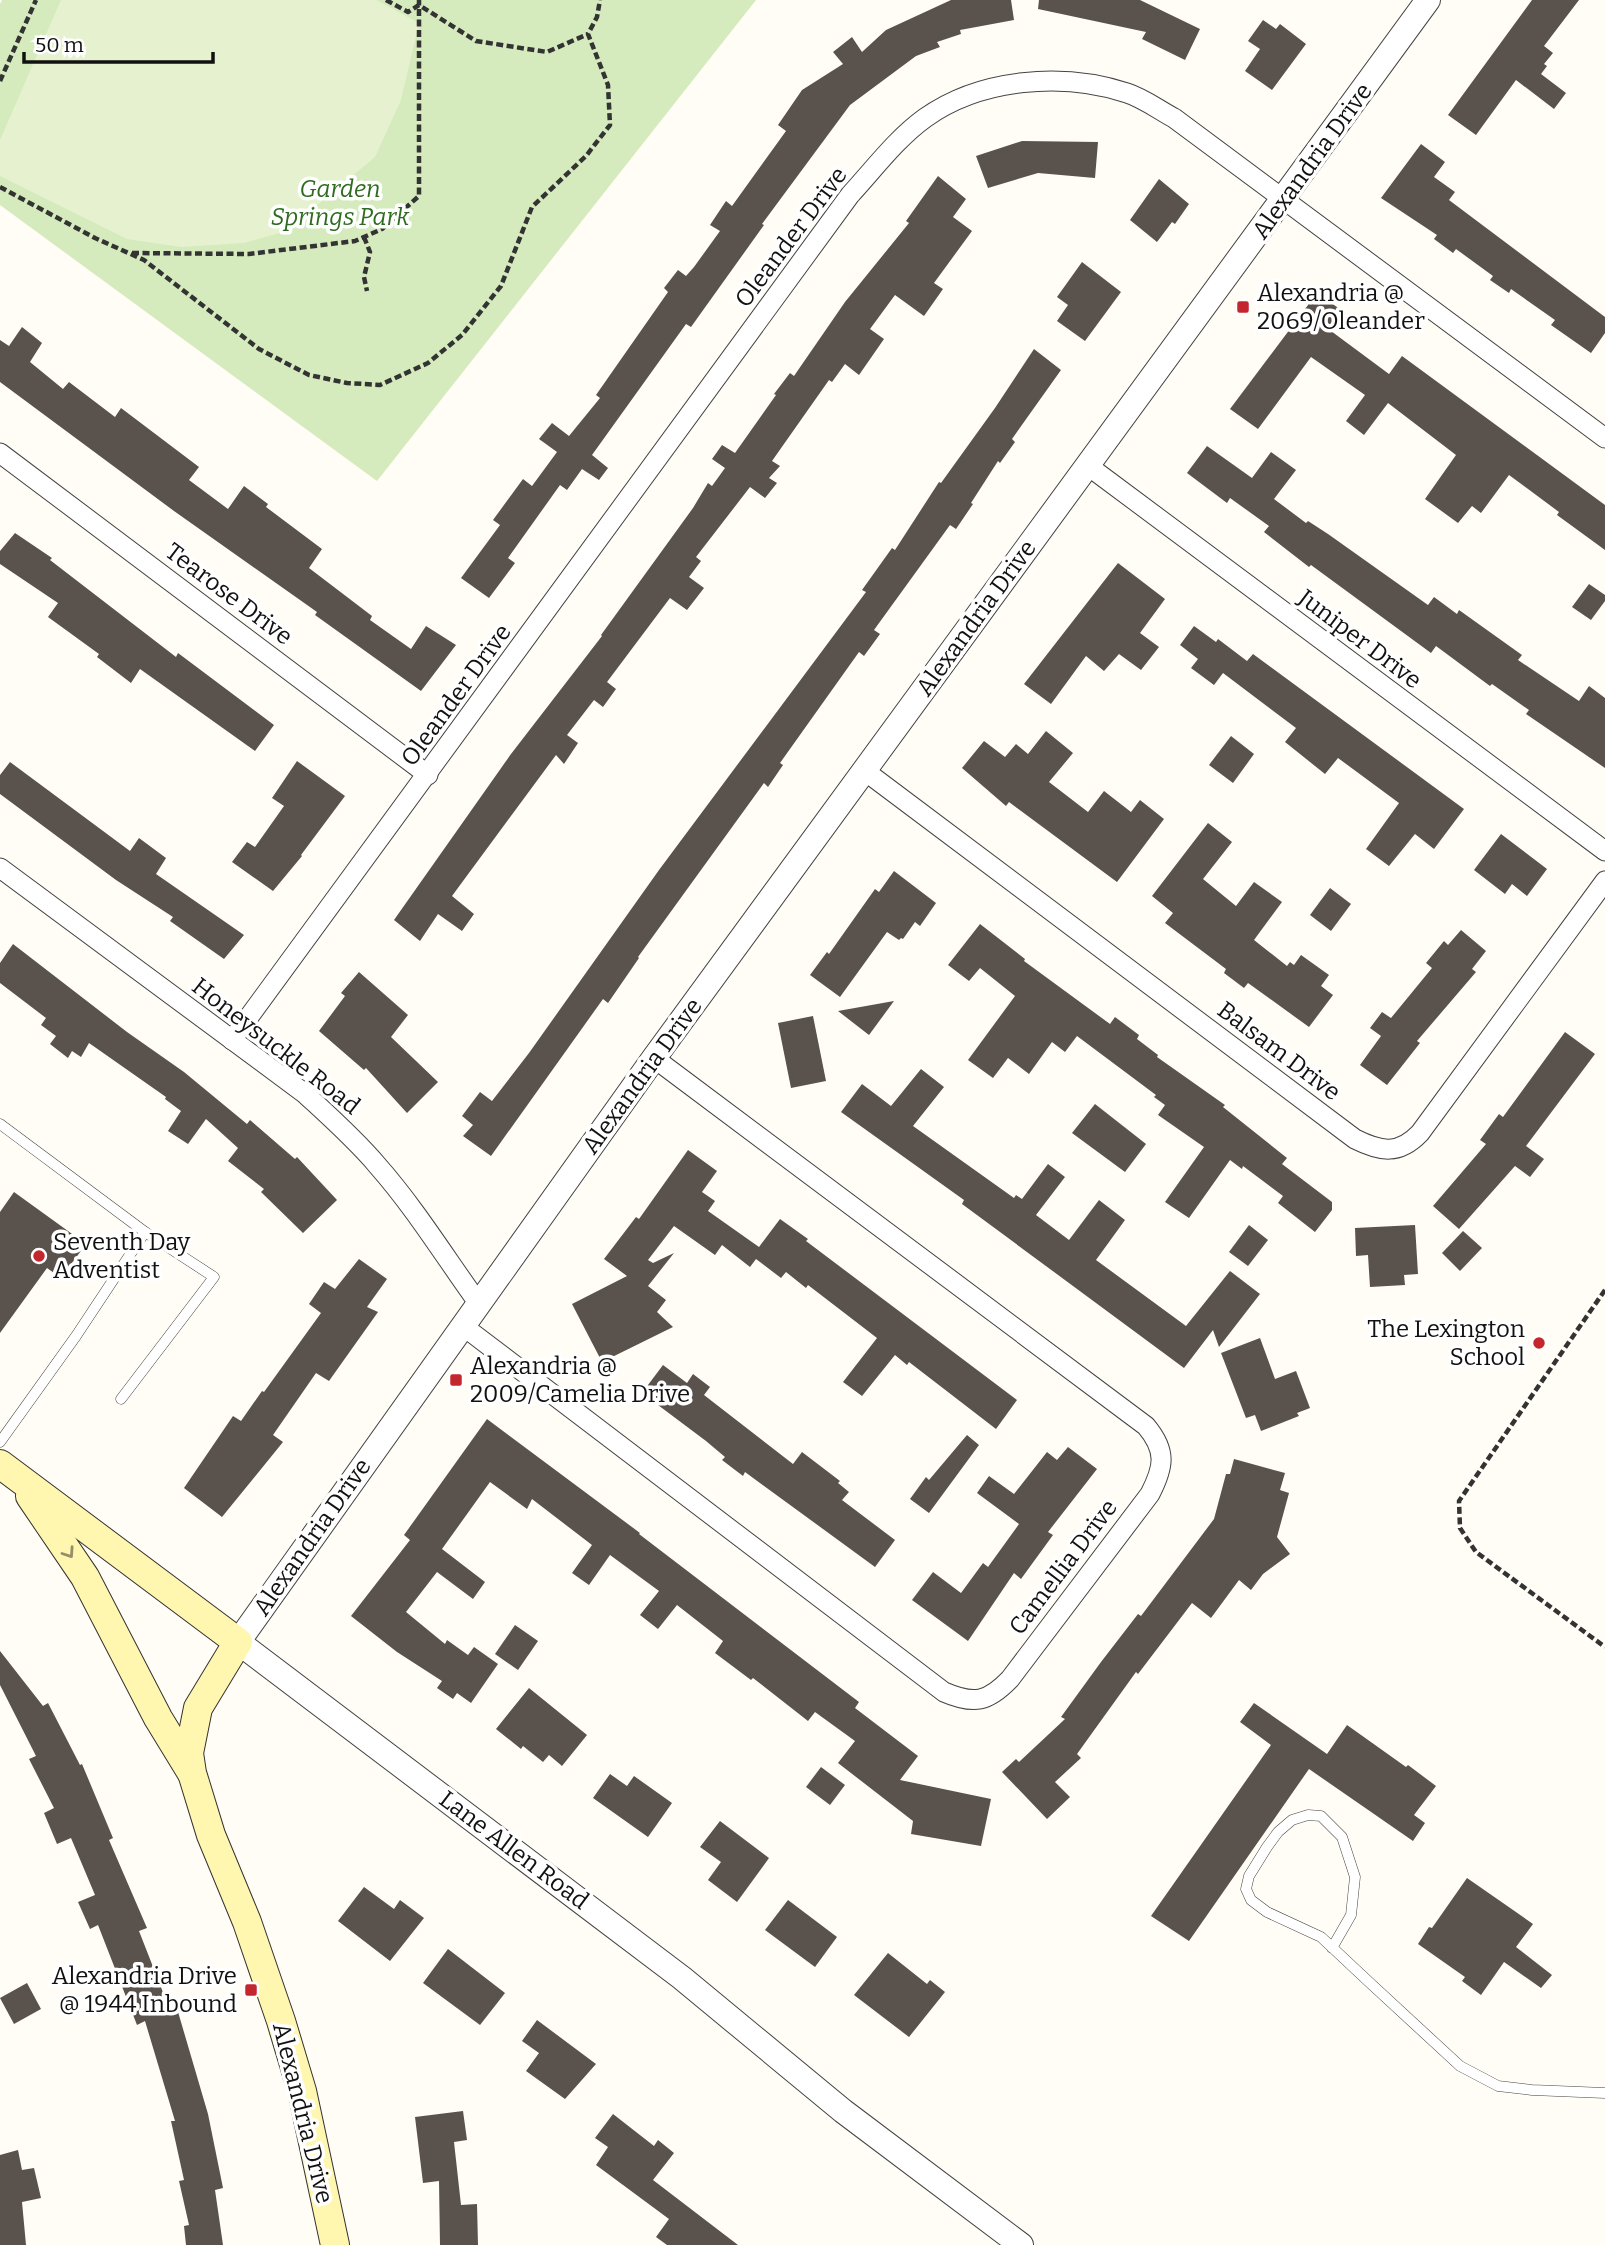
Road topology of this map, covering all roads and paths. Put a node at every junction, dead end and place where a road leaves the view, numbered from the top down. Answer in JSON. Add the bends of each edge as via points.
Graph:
{"nodes":[{"id":1,"x":36,"y":0,"type":"edge"},
{"id":2,"x":386,"y":0,"type":"edge"},
{"id":3,"x":600,"y":0,"type":"edge"},
{"id":4,"x":1428,"y":0,"type":"edge"},
{"id":5,"x":419,"y":2,"type":"edge"},
{"id":6,"x":588,"y":34,"type":"junction"},
{"id":7,"x":0,"y":80,"type":"edge"},
{"id":8,"x":0,"y":187,"type":"edge"},
{"id":9,"x":1284,"y":199,"type":"junction"},
{"id":10,"x":364,"y":237,"type":"junction"},
{"id":11,"x":129,"y":253,"type":"junction"},
{"id":12,"x":367,"y":291,"type":"dead end"},
{"id":13,"x":1603,"y":433,"type":"edge"},
{"id":14,"x":0,"y":453,"type":"edge"},
{"id":15,"x":1087,"y":465,"type":"junction"},
{"id":16,"x":865,"y":771,"type":"junction"},
{"id":17,"x":428,"y":775,"type":"junction"},
{"id":18,"x":1605,"y":851,"type":"edge"},
{"id":19,"x":0,"y":869,"type":"edge"},
{"id":20,"x":1605,"y":881,"type":"edge"},
{"id":21,"x":232,"y":1040,"type":"junction"},
{"id":22,"x":654,"y":1058,"type":"junction"},
{"id":23,"x":0,"y":1124,"type":"edge"},
{"id":24,"x":145,"y":1232,"type":"junction"},
{"id":25,"x":1605,"y":1290,"type":"edge"},
{"id":26,"x":479,"y":1304,"type":"junction"},
{"id":27,"x":463,"y":1326,"type":"junction"},
{"id":28,"x":121,"y":1399,"type":"dead end"},
{"id":29,"x":0,"y":1442,"type":"edge"},
{"id":30,"x":8,"y":1470,"type":"edge"},
{"id":31,"x":238,"y":1642,"type":"junction"},
{"id":32,"x":1605,"y":1647,"type":"edge"},
{"id":33,"x":192,"y":1773,"type":"junction"},
{"id":34,"x":1332,"y":1948,"type":"junction"},
{"id":35,"x":1605,"y":2093,"type":"edge"},
{"id":36,"x":335,"y":2245,"type":"edge"},
{"id":37,"x":1021,"y":2245,"type":"edge"}],
"edges":[{"from":1,"to":7,"type":"path"},
{"from":2,"to":5,"type":"path","via":[[408,12]]},
{"from":3,"to":6,"type":"path"},
{"from":4,"to":9,"type":"street","name":"Alexandria Drive"},
{"from":5,"to":6,"type":"path","via":[[475,41],[547,52]]},
{"from":5,"to":10,"type":"path","via":[[419,197],[382,229]]},
{"from":6,"to":11,"type":"path","via":[[608,86],[610,125],[586,156],[532,207],[501,286],[461,335],[428,363],[380,385],[309,375],[259,349],[145,260]]},
{"from":8,"to":11,"type":"path"},
{"from":9,"to":13,"type":"street","name":"Oleander Drive"},
{"from":9,"to":15,"type":"street","name":"Alexandria Drive"},
{"from":9,"to":17,"type":"street","name":"Oleander Drive","via":[[1174,118],[1129,93],[1087,83],[1051,81],[989,89],[925,118],[850,195]]},
{"from":10,"to":11,"type":"path","via":[[250,254]]},
{"from":10,"to":12,"type":"path","via":[[370,253],[364,277]]},
{"from":14,"to":17,"type":"street","name":"Tearose Drive"},
{"from":15,"to":16,"type":"street","name":"Alexandria Drive"},
{"from":15,"to":18,"type":"street","name":"Juniper Drive"},
{"from":16,"to":20,"type":"street","name":"Balsam Drive","via":[[1355,1139],[1383,1149],[1409,1144],[1420,1133]]},
{"from":16,"to":22,"type":"street","name":"Alexandria Drive"},
{"from":17,"to":21,"type":"street","name":"Oleander Drive"},
{"from":19,"to":21,"type":"street","name":"Honeysuckle Road"},
{"from":21,"to":26,"type":"street","name":"Honeysuckle Road","via":[[304,1093],[377,1164]]},
{"from":22,"to":26,"type":"street","name":"Alexandria Drive"},
{"from":22,"to":27,"type":"street","name":"Camellia Drive","via":[[1146,1426],[1161,1450],[1161,1468],[1150,1494],[996,1694],[973,1700],[957,1698]]},
{"from":23,"to":24,"type":"lane"},
{"from":24,"to":28,"type":"lane","via":[[214,1277]]},
{"from":24,"to":29,"type":"lane"},
{"from":25,"to":32,"type":"path","via":[[1459,1502],[1460,1528],[1476,1552]]},
{"from":26,"to":27,"type":"street","name":"Alexandria Drive"},
{"from":27,"to":31,"type":"street","name":"Alexandria Drive"},
{"from":30,"to":31,"type":"main road","name":"Lane Allen Road"},
{"from":30,"to":33,"type":"main road","one_way":true,"via":[[85,1577]]},
{"from":31,"to":33,"type":"main road","name":"Alexandria Drive","via":[[198,1708],[189,1752]]},
{"from":31,"to":37,"type":"street","name":"Lane Allen Road","via":[[682,1978],[843,2110]]},
{"from":33,"to":36,"type":"main road","name":"Alexandria Drive","via":[[288,2044]]},
{"from":34,"to":34,"type":"lane","via":[[1321,1937],[1267,1912],[1251,1900],[1246,1889],[1249,1876],[1278,1832],[1292,1820],[1308,1815],[1321,1816],[1342,1837],[1355,1877],[1351,1915]]},
{"from":34,"to":35,"type":"lane","via":[[1460,2066],[1498,2086]]}]}
